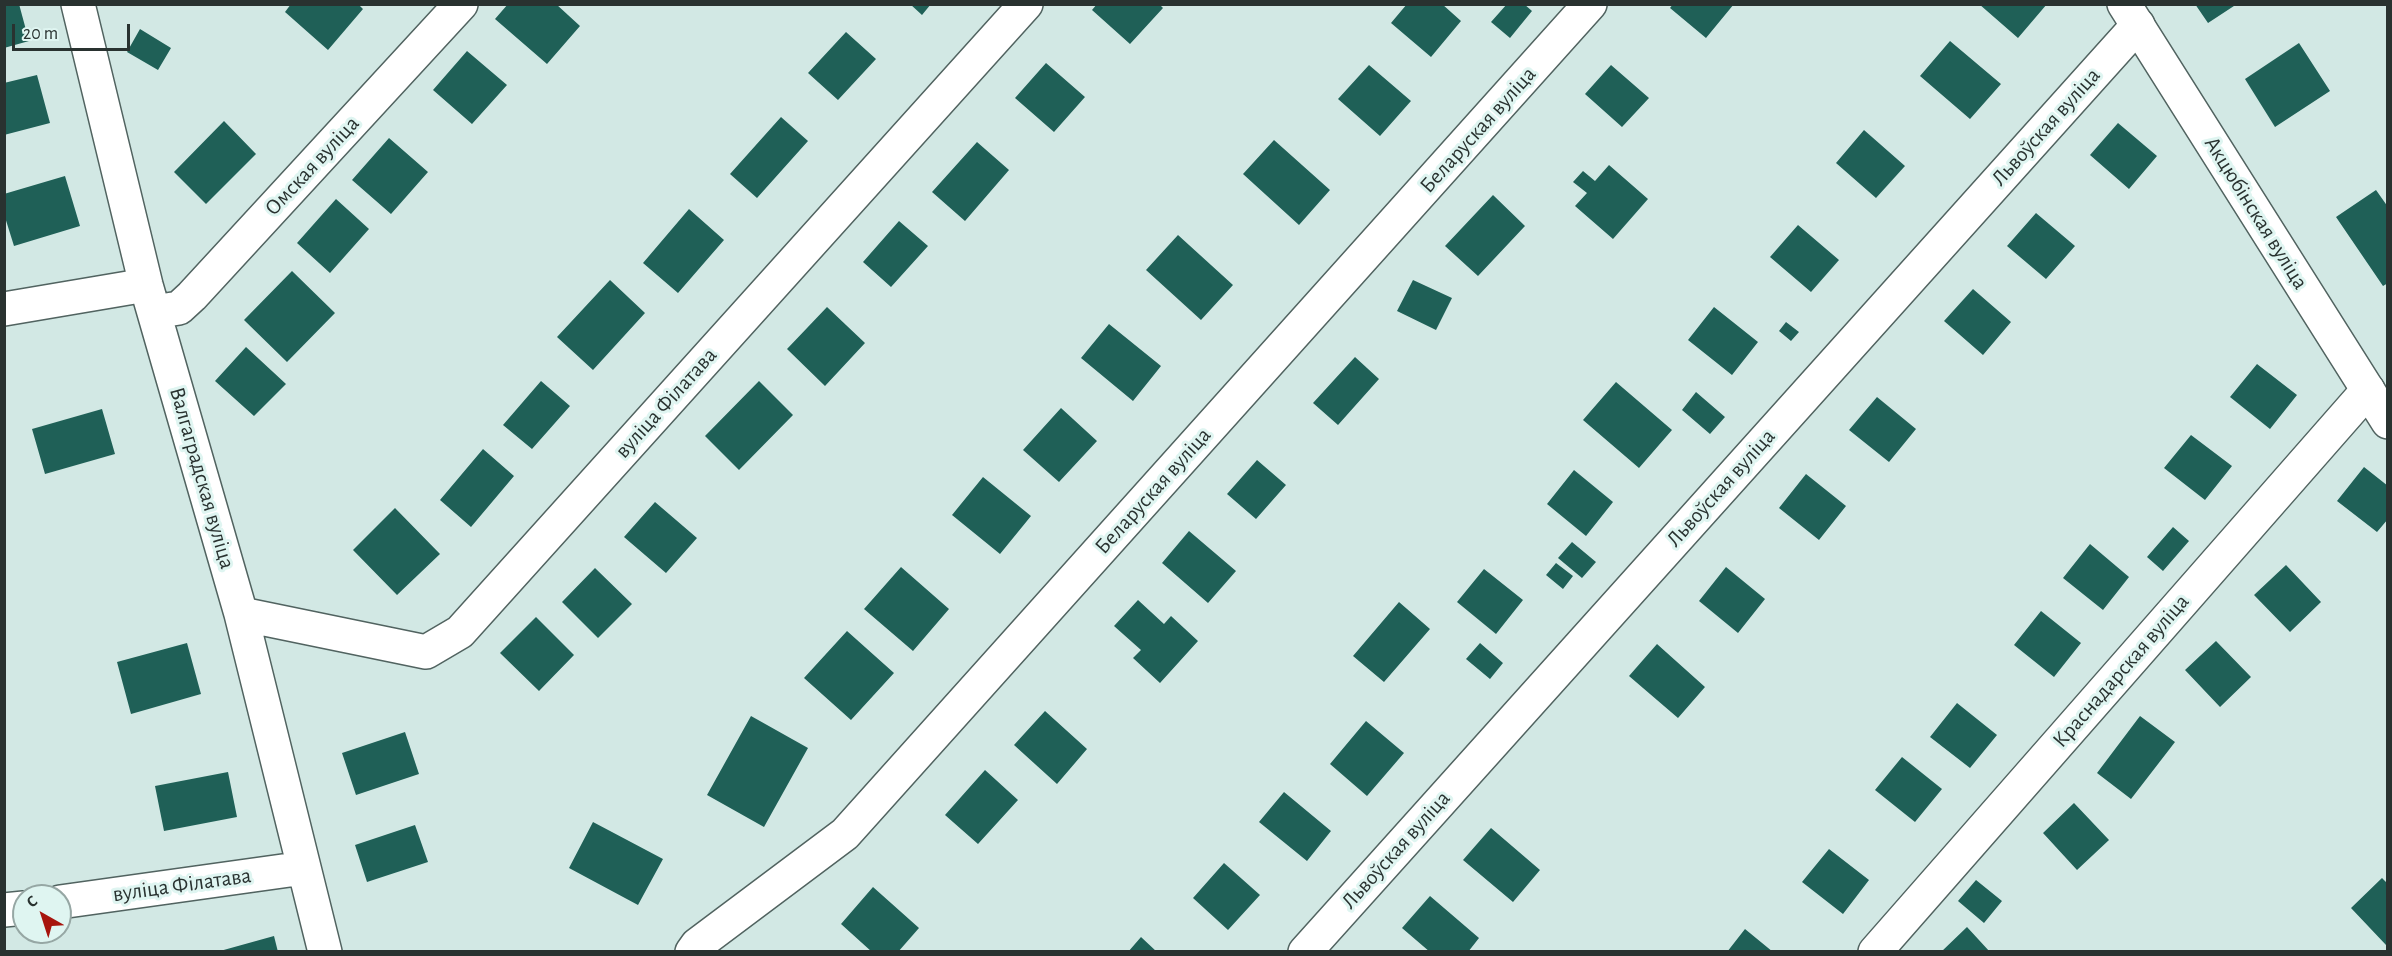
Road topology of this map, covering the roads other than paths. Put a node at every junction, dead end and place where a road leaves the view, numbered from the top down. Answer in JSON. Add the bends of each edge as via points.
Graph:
{"nodes":[{"id":1,"x":78,"y":4,"type":"edge"},
{"id":2,"x":461,"y":4,"type":"edge"},
{"id":3,"x":1026,"y":4,"type":"edge"},
{"id":4,"x":1590,"y":4,"type":"edge"},
{"id":5,"x":2131,"y":15,"type":"edge"},
{"id":6,"x":150,"y":298,"type":"junction"},
{"id":7,"x":4,"y":309,"type":"edge"},
{"id":8,"x":2368,"y":390,"type":"junction"},
{"id":9,"x":2388,"y":422,"type":"edge"},
{"id":10,"x":241,"y":615,"type":"junction"},
{"id":11,"x":304,"y":868,"type":"junction"},
{"id":12,"x":72,"y":900,"type":"edge"},
{"id":13,"x":325,"y":951,"type":"edge"},
{"id":14,"x":692,"y":951,"type":"edge"},
{"id":15,"x":1305,"y":951,"type":"edge"},
{"id":16,"x":1875,"y":951,"type":"edge"}],
"edges":[{"from":1,"to":6,"type":"street","name":"Валгаградская вуліца"},
{"from":2,"to":6,"type":"street","name":"Омская вуліца","via":[[192,296],[179,308]]},
{"from":3,"to":10,"type":"street","name":"вуліца Філатава","via":[[460,632],[426,652]]},
{"from":4,"to":14,"type":"street","name":"Беларуская вуліца","via":[[845,834]]},
{"from":5,"to":8,"type":"street","name":"Акцюбінская вуліца"},
{"from":5,"to":15,"type":"street","name":"Львоўская вуліца"},
{"from":6,"to":7,"type":"street","name":"Омская вуліца"},
{"from":6,"to":10,"type":"street","name":"Валгаградская вуліца"},
{"from":8,"to":9,"type":"street","name":"Акцюбінская вуліца"},
{"from":8,"to":16,"type":"street","name":"Краснадарская вуліца"},
{"from":10,"to":11,"type":"street","name":"Валгаградская вуліца"},
{"from":11,"to":12,"type":"street","name":"вуліца Філатава"},
{"from":11,"to":13,"type":"street","name":"Валгаградская вуліца"}]}
